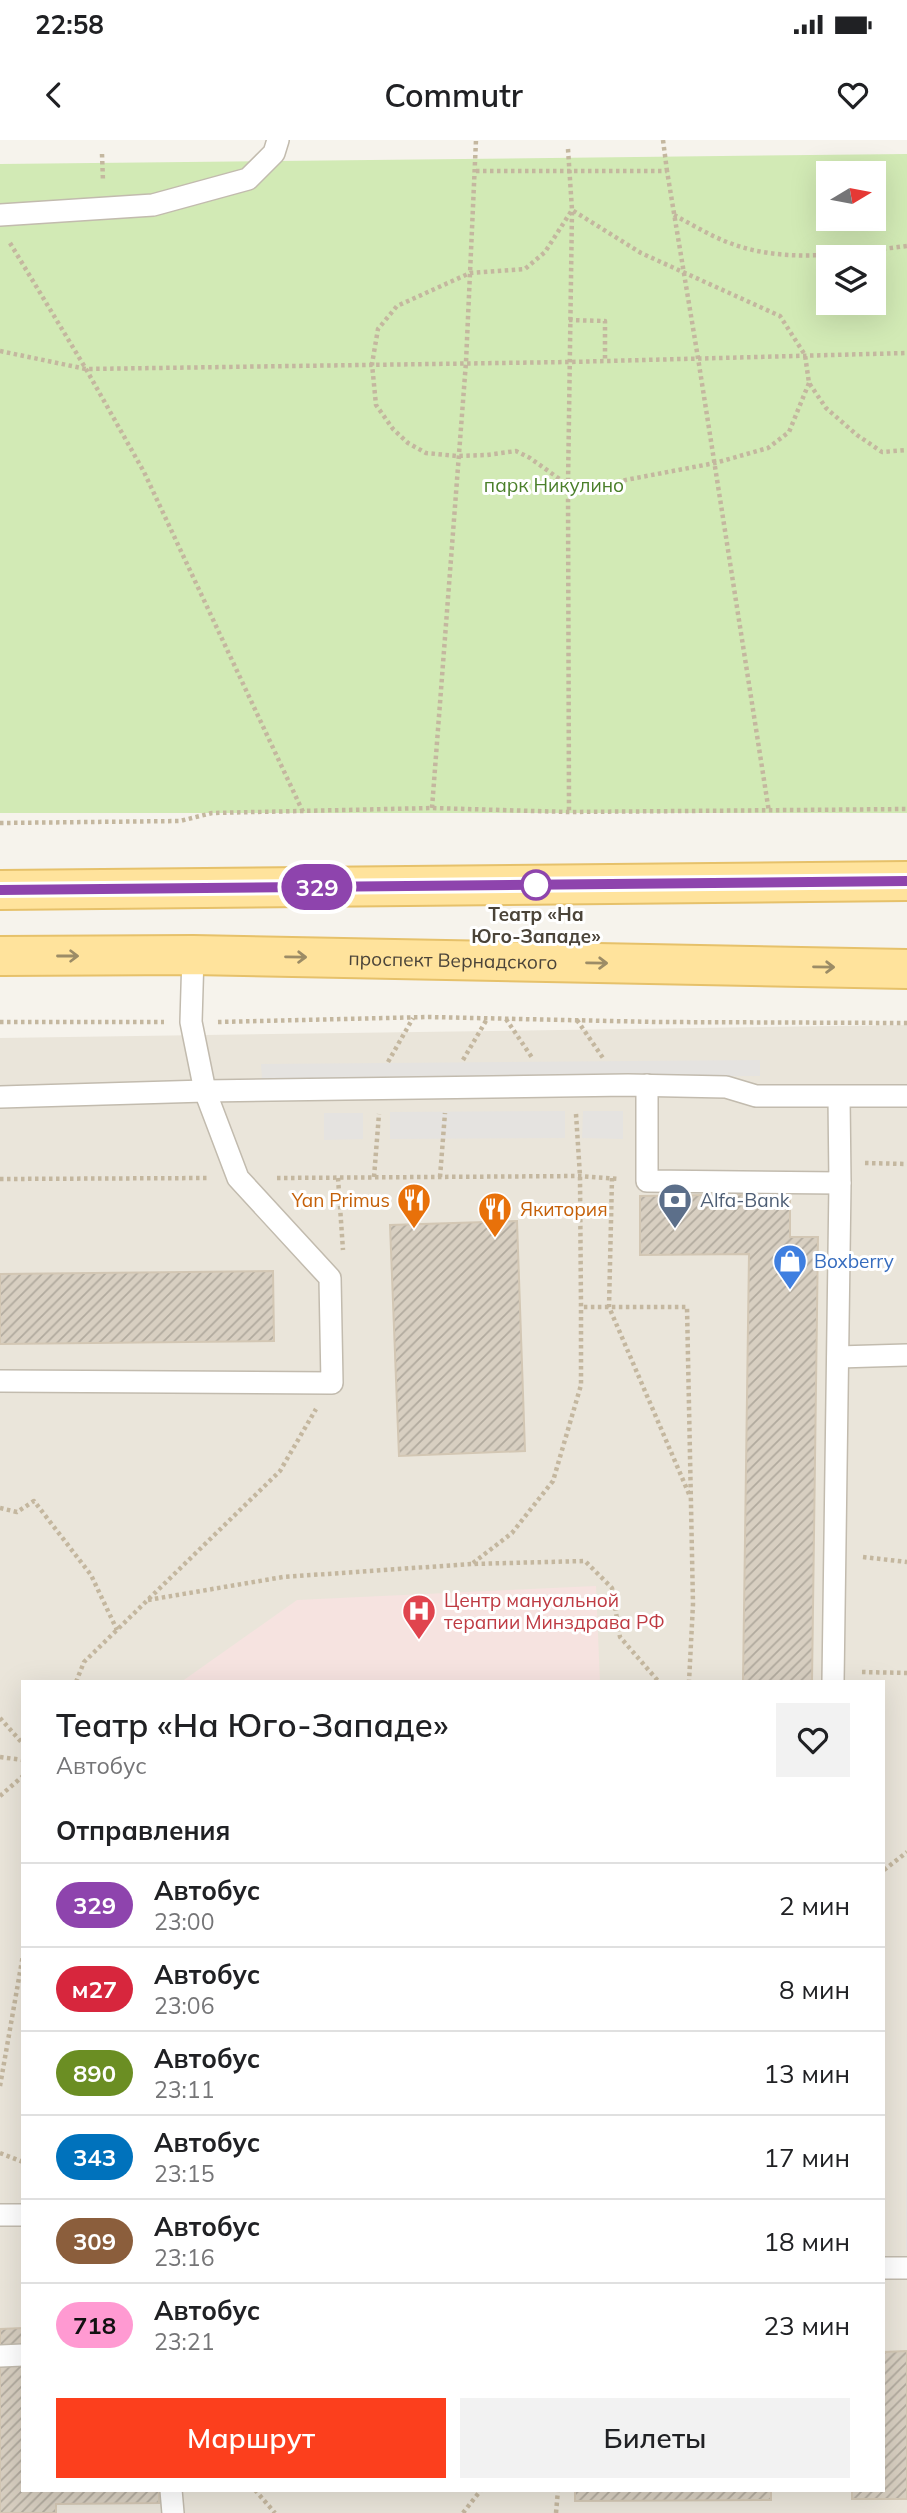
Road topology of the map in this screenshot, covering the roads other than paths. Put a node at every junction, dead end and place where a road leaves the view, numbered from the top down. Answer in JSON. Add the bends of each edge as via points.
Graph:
{"nodes":[{"id":1,"x":278,"y":140,"type":"edge"},
{"id":2,"x":0,"y":215,"type":"edge"},
{"id":3,"x":907,"y":881,"type":"edge"},
{"id":4,"x":0,"y":890,"type":"edge"},
{"id":5,"x":193,"y":955,"type":"junction"},
{"id":6,"x":0,"y":956,"type":"edge"},
{"id":7,"x":907,"y":969,"type":"edge"},
{"id":8,"x":647,"y":1085,"type":"junction"},
{"id":9,"x":205,"y":1091,"type":"junction"},
{"id":10,"x":907,"y":1096,"type":"edge"},
{"id":11,"x":0,"y":1097,"type":"edge"},
{"id":12,"x":839,"y":1097,"type":"junction"},
{"id":13,"x":840,"y":1173,"type":"junction"},
{"id":14,"x":907,"y":1355,"type":"edge"},
{"id":15,"x":838,"y":1357,"type":"junction"},
{"id":16,"x":0,"y":1381,"type":"edge"},
{"id":17,"x":833,"y":1676,"type":"edge"},
{"id":18,"x":0,"y":2215,"type":"edge"},
{"id":19,"x":21,"y":2215,"type":"edge"},
{"id":20,"x":907,"y":2268,"type":"edge"},
{"id":21,"x":885,"y":2269,"type":"edge"},
{"id":22,"x":21,"y":2355,"type":"edge"},
{"id":23,"x":0,"y":2356,"type":"edge"},
{"id":24,"x":171,"y":2492,"type":"edge"},
{"id":25,"x":173,"y":2513,"type":"edge"}],
"edges":[{"from":1,"to":2,"type":"lane","via":[[274,153],[248,179],[153,205]]},
{"from":3,"to":4,"type":"main road"},
{"from":6,"to":5,"type":"main road","name":"проспект Вернадского","one_way":true},
{"from":5,"to":7,"type":"main road","name":"проспект Вернадского","one_way":true},
{"from":5,"to":9,"type":"lane","via":[[191,1023]]},
{"from":8,"to":9,"type":"lane"},
{"from":8,"to":12,"type":"lane","via":[[726,1087],[756,1096]]},
{"from":8,"to":13,"type":"lane","via":[[647,1181]]},
{"from":9,"to":11,"type":"lane"},
{"from":9,"to":16,"type":"lane","via":[[238,1178],[330,1278],[332,1383]]},
{"from":10,"to":12,"type":"lane"},
{"from":12,"to":13,"type":"lane"},
{"from":13,"to":15,"type":"lane"},
{"from":14,"to":15,"type":"lane"},
{"from":15,"to":17,"type":"lane"},
{"from":18,"to":19,"type":"lane"},
{"from":20,"to":21,"type":"lane"},
{"from":22,"to":23,"type":"lane"},
{"from":24,"to":25,"type":"lane"}]}
